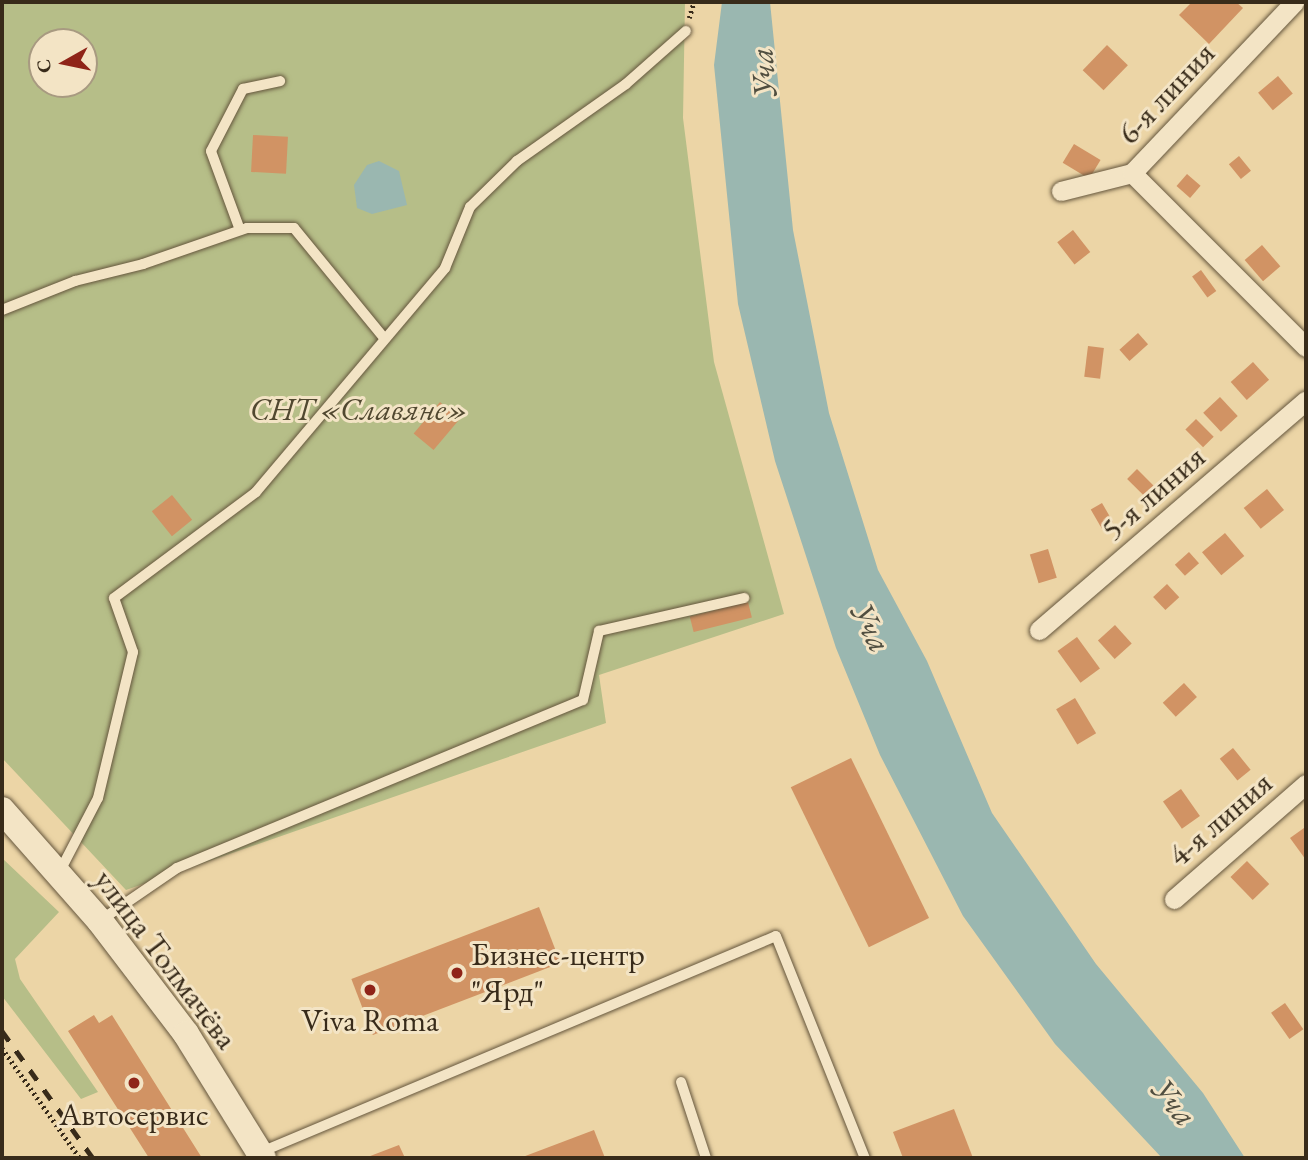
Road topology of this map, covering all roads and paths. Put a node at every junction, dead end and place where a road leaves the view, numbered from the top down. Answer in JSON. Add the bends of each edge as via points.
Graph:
{"nodes":[{"id":1,"x":1294,"y":2,"type":"edge"},
{"id":2,"x":686,"y":31,"type":"dead end"},
{"id":3,"x":280,"y":80,"type":"dead end"},
{"id":4,"x":1132,"y":173,"type":"junction"},
{"id":5,"x":1061,"y":191,"type":"dead end"},
{"id":6,"x":240,"y":230,"type":"junction"},
{"id":7,"x":2,"y":310,"type":"edge"},
{"id":8,"x":384,"y":338,"type":"junction"},
{"id":9,"x":1306,"y":347,"type":"edge"},
{"id":10,"x":1306,"y":400,"type":"edge"},
{"id":11,"x":744,"y":598,"type":"dead end"},
{"id":12,"x":1039,"y":630,"type":"dead end"},
{"id":13,"x":1306,"y":784,"type":"edge"},
{"id":14,"x":2,"y":810,"type":"edge"},
{"id":15,"x":60,"y":871,"type":"junction"},
{"id":16,"x":1174,"y":899,"type":"dead end"},
{"id":17,"x":100,"y":921,"type":"junction"},
{"id":18,"x":2,"y":1048,"type":"edge"},
{"id":19,"x":681,"y":1082,"type":"dead end"},
{"id":20,"x":262,"y":1155,"type":"edge"},
{"id":21,"x":80,"y":1158,"type":"edge"},
{"id":22,"x":706,"y":1158,"type":"edge"},
{"id":23,"x":865,"y":1158,"type":"edge"}],
"edges":[{"from":1,"to":4,"type":"street","name":"6-я линия"},
{"from":2,"to":8,"type":"lane","via":[[626,84],[517,161],[470,207],[445,268]]},
{"from":3,"to":6,"type":"lane","via":[[243,89],[211,151]]},
{"from":4,"to":5,"type":"street","name":"6-я линия"},
{"from":4,"to":9,"type":"street"},
{"from":6,"to":7,"type":"lane","via":[[143,264],[75,281]]},
{"from":6,"to":8,"type":"lane","via":[[294,228]]},
{"from":8,"to":15,"type":"lane","via":[[256,492],[114,598],[133,652],[99,798]]},
{"from":10,"to":12,"type":"street","name":"5-я линия"},
{"from":11,"to":17,"type":"lane","via":[[599,631],[583,700],[177,868]]},
{"from":13,"to":16,"type":"street","name":"4-я линия"},
{"from":14,"to":15,"type":"street","name":"улица Толмачёва"},
{"from":15,"to":17,"type":"street","name":"улица Толмачёва"},
{"from":17,"to":20,"type":"street","name":"улица Толмачёва","via":[[186,1034]]},
{"from":18,"to":21,"type":"path"},
{"from":19,"to":22,"type":"lane"},
{"from":20,"to":23,"type":"lane","via":[[776,936]]}]}
